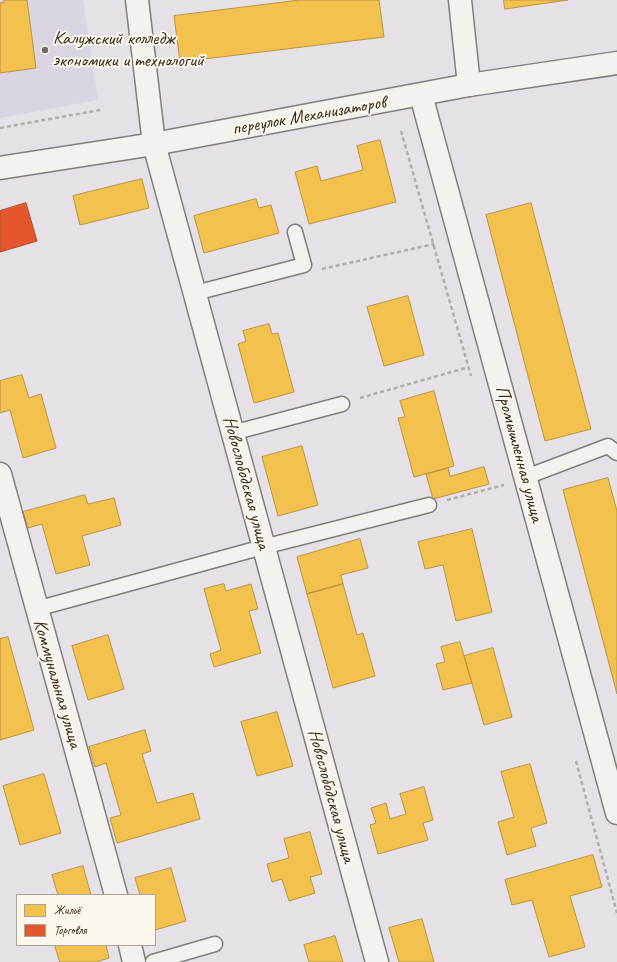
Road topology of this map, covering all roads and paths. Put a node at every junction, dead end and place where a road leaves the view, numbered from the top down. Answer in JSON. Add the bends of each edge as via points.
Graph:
{"nodes":[{"id":1,"x":137,"y":0,"type":"edge"},
{"id":2,"x":460,"y":0,"type":"edge"},
{"id":3,"x":617,"y":63,"type":"edge"},
{"id":4,"x":469,"y":85,"type":"junction"},
{"id":5,"x":421,"y":95,"type":"junction"},
{"id":6,"x":100,"y":110,"type":"dead end"},
{"id":7,"x":0,"y":128,"type":"edge"},
{"id":8,"x":401,"y":130,"type":"dead end"},
{"id":9,"x":154,"y":144,"type":"junction"},
{"id":10,"x":0,"y":168,"type":"edge"},
{"id":11,"x":295,"y":232,"type":"dead end"},
{"id":12,"x":434,"y":244,"type":"junction"},
{"id":13,"x":304,"y":265,"type":"junction"},
{"id":14,"x":195,"y":293,"type":"junction"},
{"id":15,"x":469,"y":368,"type":"junction"},
{"id":16,"x":473,"y":382,"type":"dead end"},
{"id":17,"x":342,"y":404,"type":"joint"},
{"id":18,"x":232,"y":433,"type":"junction"},
{"id":19,"x":617,"y":453,"type":"edge"},
{"id":20,"x":0,"y":474,"type":"edge"},
{"id":21,"x":526,"y":477,"type":"junction"},
{"id":22,"x":500,"y":478,"type":"dead end"},
{"id":23,"x":503,"y":486,"type":"junction"},
{"id":24,"x":505,"y":493,"type":"dead end"},
{"id":25,"x":429,"y":504,"type":"joint"},
{"id":26,"x":263,"y":547,"type":"junction"},
{"id":27,"x":36,"y":609,"type":"junction"},
{"id":28,"x":574,"y":753,"type":"dead end"},
{"id":29,"x":617,"y":814,"type":"edge"},
{"id":30,"x":116,"y":894,"type":"edge"},
{"id":31,"x":617,"y":913,"type":"edge"},
{"id":32,"x":215,"y":944,"type":"dead end"},
{"id":33,"x":130,"y":946,"type":"edge"},
{"id":34,"x":134,"y":962,"type":"edge"},
{"id":35,"x":153,"y":962,"type":"edge"},
{"id":36,"x":377,"y":962,"type":"edge"}],
"edges":[{"from":1,"to":9,"type":"street","name":"Новослободская улица"},
{"from":2,"to":4,"type":"street"},
{"from":3,"to":4,"type":"street","name":"переулок Механизаторов"},
{"from":4,"to":5,"type":"street","name":"переулок Механизаторов"},
{"from":5,"to":9,"type":"street","name":"переулок Механизаторов"},
{"from":5,"to":21,"type":"street","name":"Промышленная улица"},
{"from":6,"to":7,"type":"path"},
{"from":8,"to":12,"type":"path"},
{"from":9,"to":10,"type":"street","name":"переулок Механизаторов"},
{"from":9,"to":14,"type":"street","name":"Новослободская улица"},
{"from":11,"to":13,"type":"lane"},
{"from":12,"to":13,"type":"path","via":[[325,270]]},
{"from":12,"to":15,"type":"path"},
{"from":13,"to":14,"type":"lane"},
{"from":14,"to":18,"type":"street","name":"Новослободская улица"},
{"from":15,"to":16,"type":"path"},
{"from":15,"to":17,"type":"path"},
{"from":17,"to":18,"type":"lane"},
{"from":18,"to":26,"type":"street","name":"Новослободская улица"},
{"from":19,"to":21,"type":"lane","via":[[608,446]]},
{"from":20,"to":27,"type":"street","name":"Коммунальная улица"},
{"from":21,"to":23,"type":"path"},
{"from":21,"to":29,"type":"street","name":"Промышленная улица"},
{"from":22,"to":23,"type":"path"},
{"from":23,"to":24,"type":"path"},
{"from":23,"to":25,"type":"path"},
{"from":25,"to":26,"type":"lane"},
{"from":26,"to":27,"type":"lane"},
{"from":26,"to":36,"type":"street","name":"Новослободская улица"},
{"from":27,"to":30,"type":"street","name":"Коммунальная улица"},
{"from":28,"to":31,"type":"path"},
{"from":32,"to":35,"type":"lane"},
{"from":33,"to":34,"type":"street"}]}
